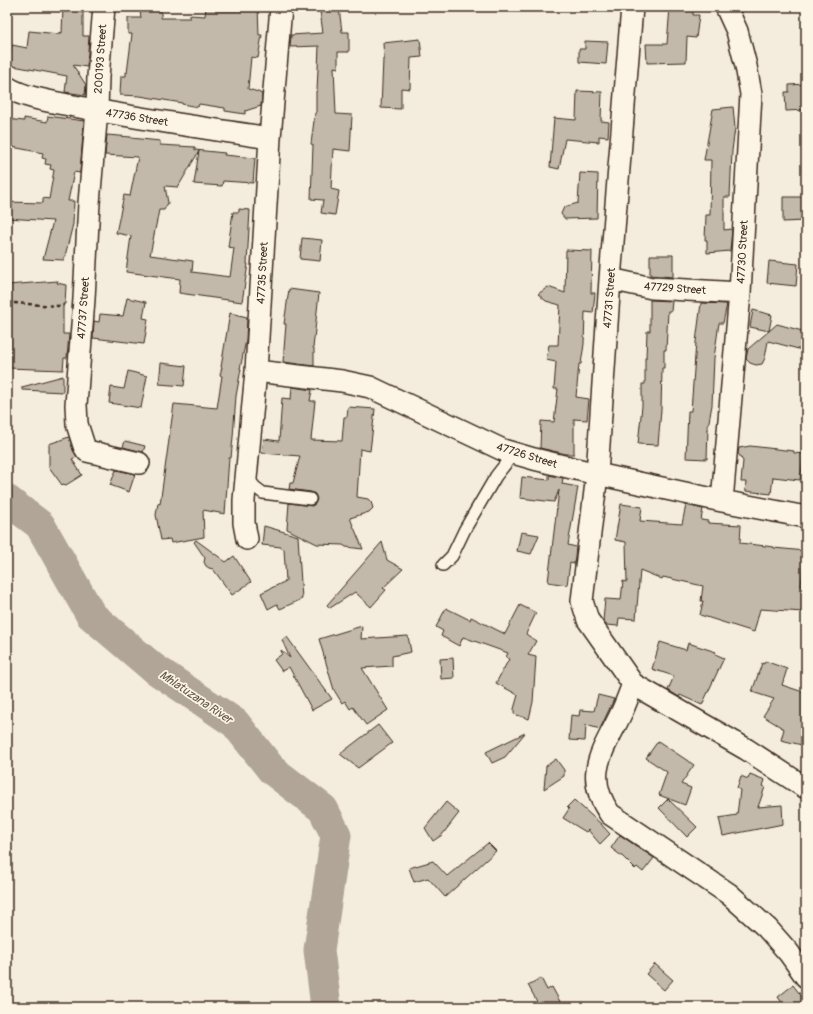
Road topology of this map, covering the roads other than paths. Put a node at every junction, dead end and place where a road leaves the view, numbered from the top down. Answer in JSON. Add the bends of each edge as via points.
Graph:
{"nodes":[{"id":1,"x":104,"y":7,"type":"edge"},
{"id":2,"x":281,"y":7,"type":"edge"},
{"id":3,"x":632,"y":7,"type":"edge"},
{"id":4,"x":726,"y":7,"type":"edge"},
{"id":5,"x":8,"y":90,"type":"edge"},
{"id":6,"x":97,"y":110,"type":"junction"},
{"id":7,"x":270,"y":138,"type":"junction"},
{"id":8,"x":610,"y":279,"type":"junction"},
{"id":9,"x":740,"y":293,"type":"junction"},
{"id":10,"x":256,"y":371,"type":"junction"},
{"id":11,"x":514,"y":453,"type":"junction"},
{"id":12,"x":140,"y":463,"type":"dead end"},
{"id":13,"x":597,"y":474,"type":"junction"},
{"id":14,"x":247,"y":476,"type":"junction"},
{"id":15,"x":310,"y":499,"type":"dead end"},
{"id":16,"x":722,"y":501,"type":"junction"},
{"id":17,"x":806,"y":517,"type":"edge"},
{"id":18,"x":247,"y":539,"type":"dead end"},
{"id":19,"x":443,"y":565,"type":"dead end"},
{"id":20,"x":633,"y":684,"type":"junction"},
{"id":21,"x":806,"y":788,"type":"edge"},
{"id":22,"x":806,"y":976,"type":"edge"}],
"edges":[{"from":1,"to":6,"type":"street","name":"200193 Street"},
{"from":2,"to":7,"type":"street","name":"47735 Street"},
{"from":3,"to":8,"type":"street","name":"47731 Street"},
{"from":4,"to":9,"type":"street","name":"47730 Street","via":[[737,31],[751,94]]},
{"from":5,"to":6,"type":"street","name":"47736 Street"},
{"from":6,"to":7,"type":"street","name":"47736 Street"},
{"from":6,"to":12,"type":"street","name":"47737 Street","via":[[76,405],[77,424],[87,451]]},
{"from":7,"to":10,"type":"street","name":"47735 Street"},
{"from":8,"to":9,"type":"street","name":"47729 Street","via":[[652,288]]},
{"from":8,"to":13,"type":"street","name":"47731 Street"},
{"from":9,"to":16,"type":"street","name":"47730 Street"},
{"from":10,"to":11,"type":"street","name":"47726 Street","via":[[342,381],[370,387]]},
{"from":10,"to":14,"type":"street","name":"47735 Street"},
{"from":11,"to":13,"type":"street","name":"47726 Street"},
{"from":11,"to":19,"type":"lane","via":[[496,476],[452,556]]},
{"from":13,"to":16,"type":"street","name":"47726 Street"},
{"from":13,"to":20,"type":"street","name":"47731 Street","via":[[582,601],[588,620]]},
{"from":14,"to":15,"type":"lane","via":[[263,493]]},
{"from":14,"to":18,"type":"street","name":"47735 Street","via":[[244,500]]},
{"from":16,"to":17,"type":"street","name":"47726 Street"},
{"from":20,"to":21,"type":"street","via":[[746,749]]},
{"from":20,"to":22,"type":"street","via":[[603,747],[596,769],[604,805],[610,814],[729,894],[767,928]]}]}
